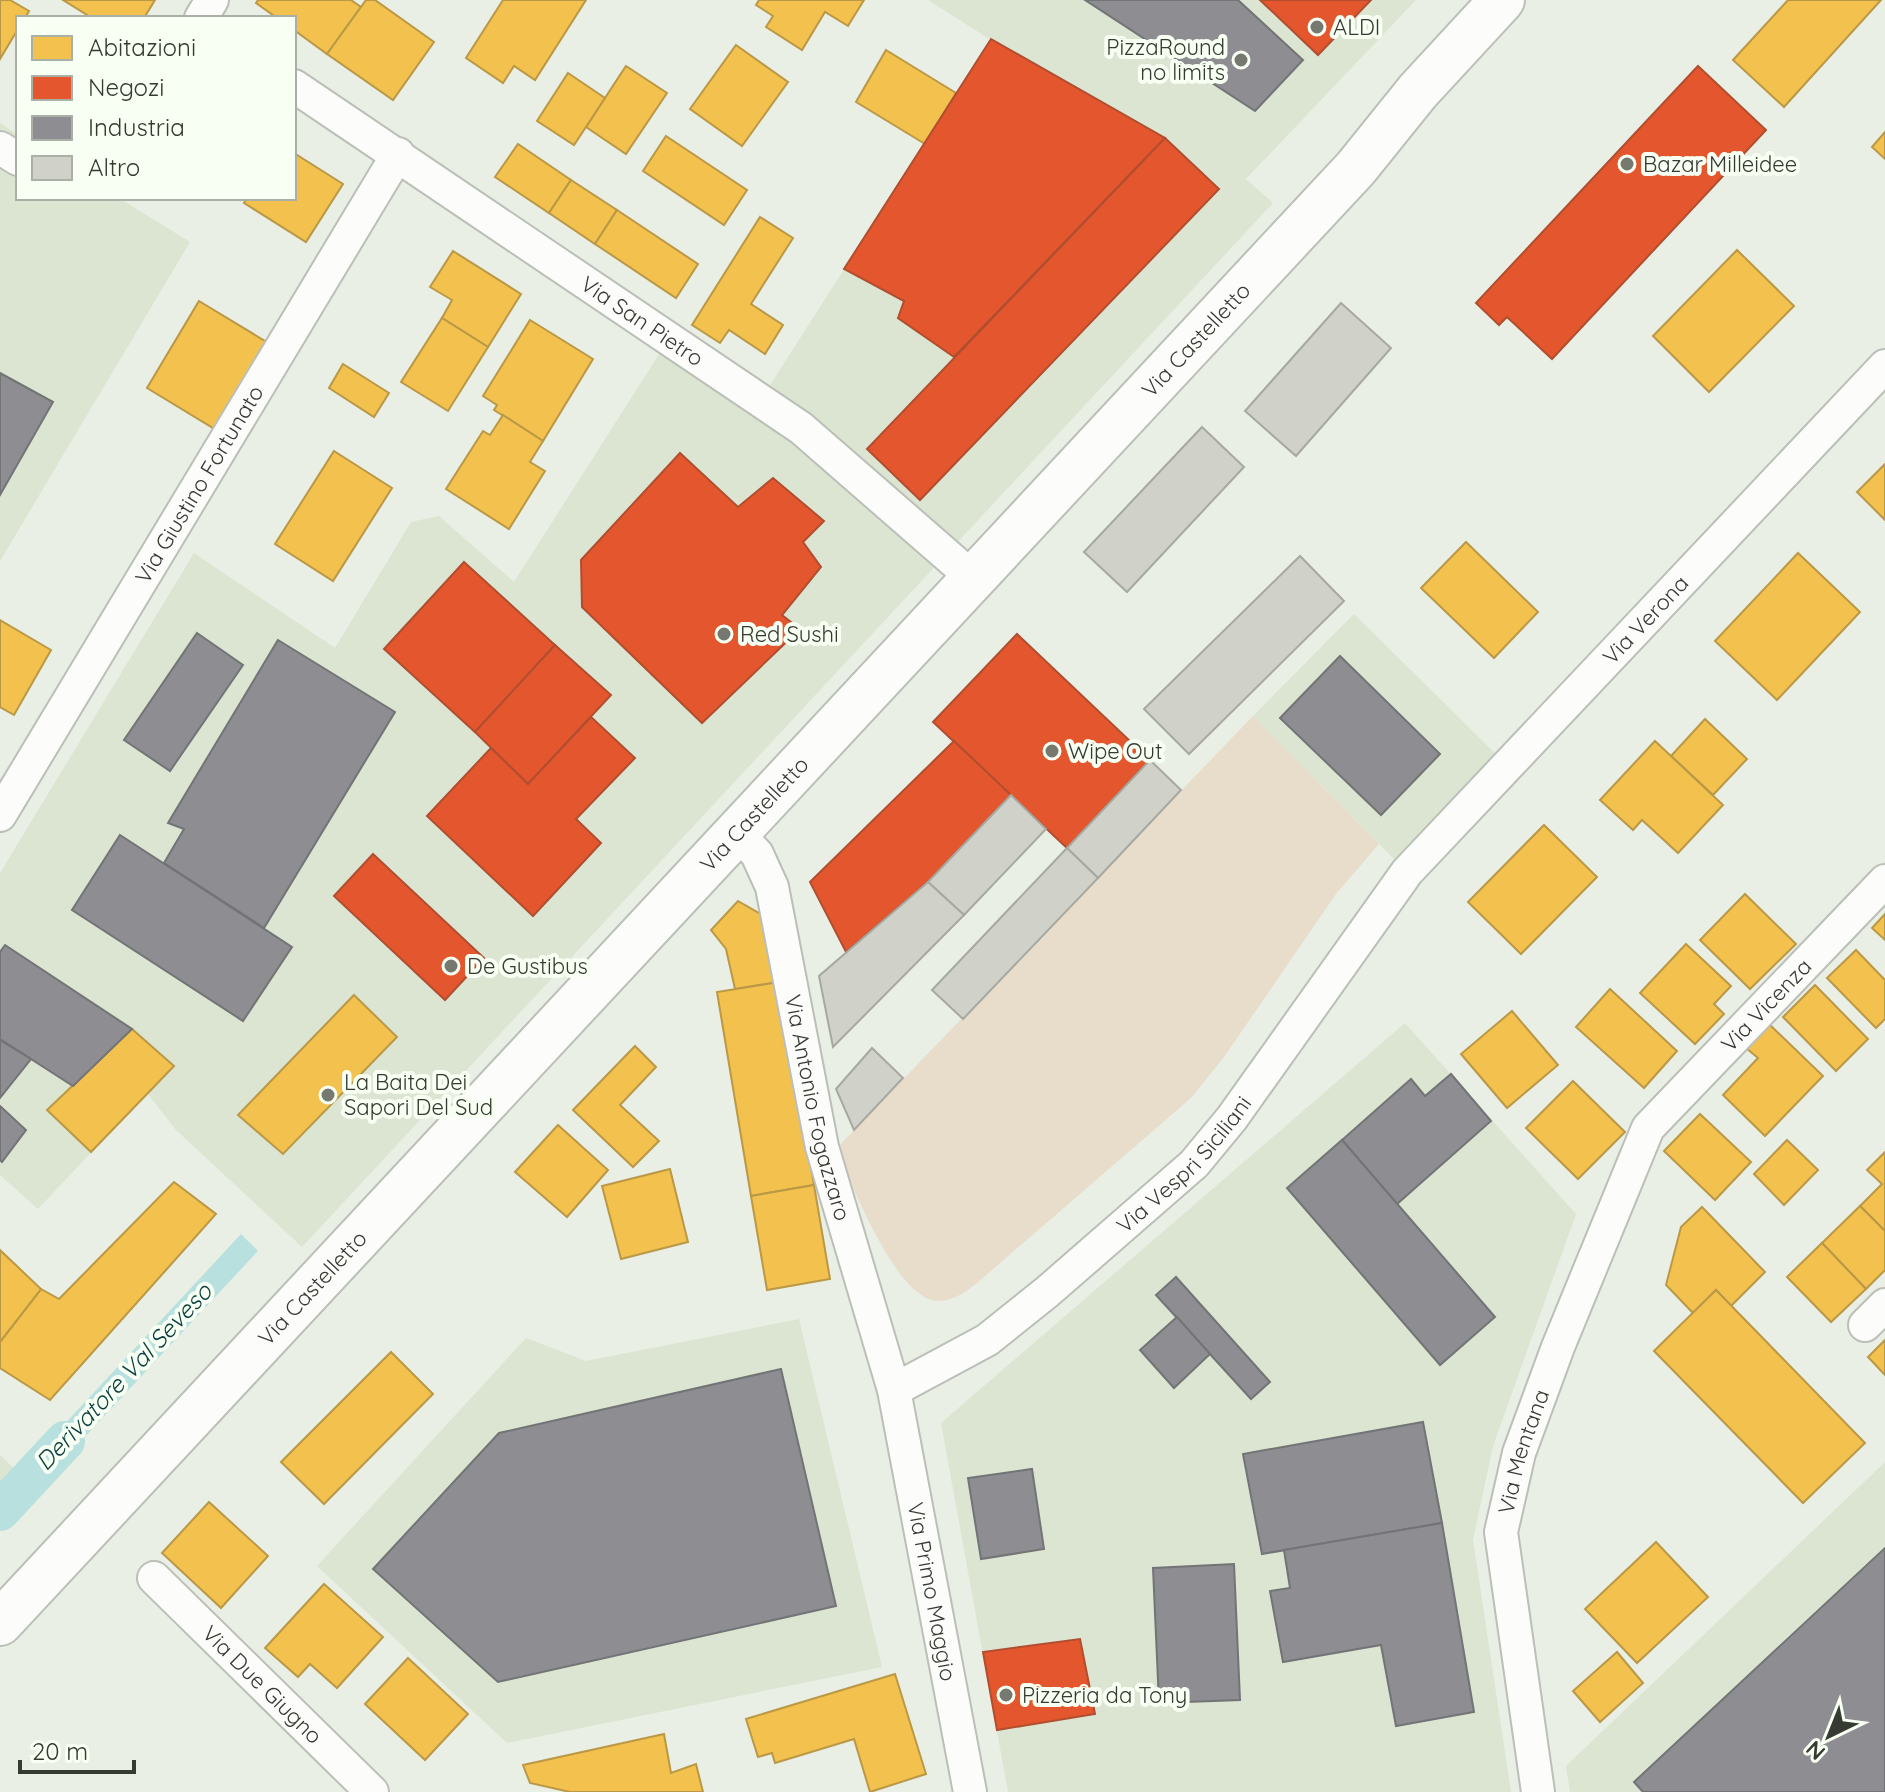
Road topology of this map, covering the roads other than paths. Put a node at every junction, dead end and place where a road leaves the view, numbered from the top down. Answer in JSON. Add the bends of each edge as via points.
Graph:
{"nodes":[{"id":1,"x":1502,"y":0,"type":"edge"},
{"id":2,"x":296,"y":87,"type":"edge"},
{"id":3,"x":398,"y":154,"type":"junction"},
{"id":4,"x":1885,"y":366,"type":"edge"},
{"id":5,"x":972,"y":577,"type":"junction"},
{"id":6,"x":0,"y":815,"type":"edge"},
{"id":7,"x":736,"y":832,"type":"junction"},
{"id":8,"x":1407,"y":872,"type":"joint"},
{"id":9,"x":1885,"y":881,"type":"edge"},
{"id":10,"x":1648,"y":1128,"type":"joint"},
{"id":11,"x":894,"y":1390,"type":"junction"},
{"id":12,"x":154,"y":1578,"type":"dead end"},
{"id":13,"x":0,"y":1623,"type":"edge"},
{"id":14,"x":372,"y":1792,"type":"edge"},
{"id":15,"x":970,"y":1792,"type":"edge"},
{"id":16,"x":1538,"y":1792,"type":"edge"}],
"edges":[{"from":1,"to":5,"type":"main road","name":"Via Castelletto","via":[[1345,179]]},
{"from":2,"to":3,"type":"street","name":"Via San Pietro"},
{"from":3,"to":5,"type":"street","name":"Via San Pietro","via":[[801,428]]},
{"from":3,"to":6,"type":"street","name":"Via Giustino Fortunato"},
{"from":4,"to":8,"type":"street","name":"Via Verona"},
{"from":5,"to":7,"type":"main road","name":"Via Castelletto"},
{"from":7,"to":11,"type":"street","name":"Via Antonio Fogazzaro","via":[[768,874],[822,1147]]},
{"from":7,"to":13,"type":"main road","name":"Via Castelletto"},
{"from":8,"to":11,"type":"street","name":"Via Vespri Siciliani","via":[[1194,1164],[987,1340]]},
{"from":9,"to":10,"type":"street","name":"Via Vicenza"},
{"from":10,"to":16,"type":"street","name":"Via Mentana","via":[[1519,1453],[1501,1532]]},
{"from":11,"to":15,"type":"street","name":"Via Primo Maggio"},
{"from":12,"to":14,"type":"street","name":"Via Due Giugno"}]}
